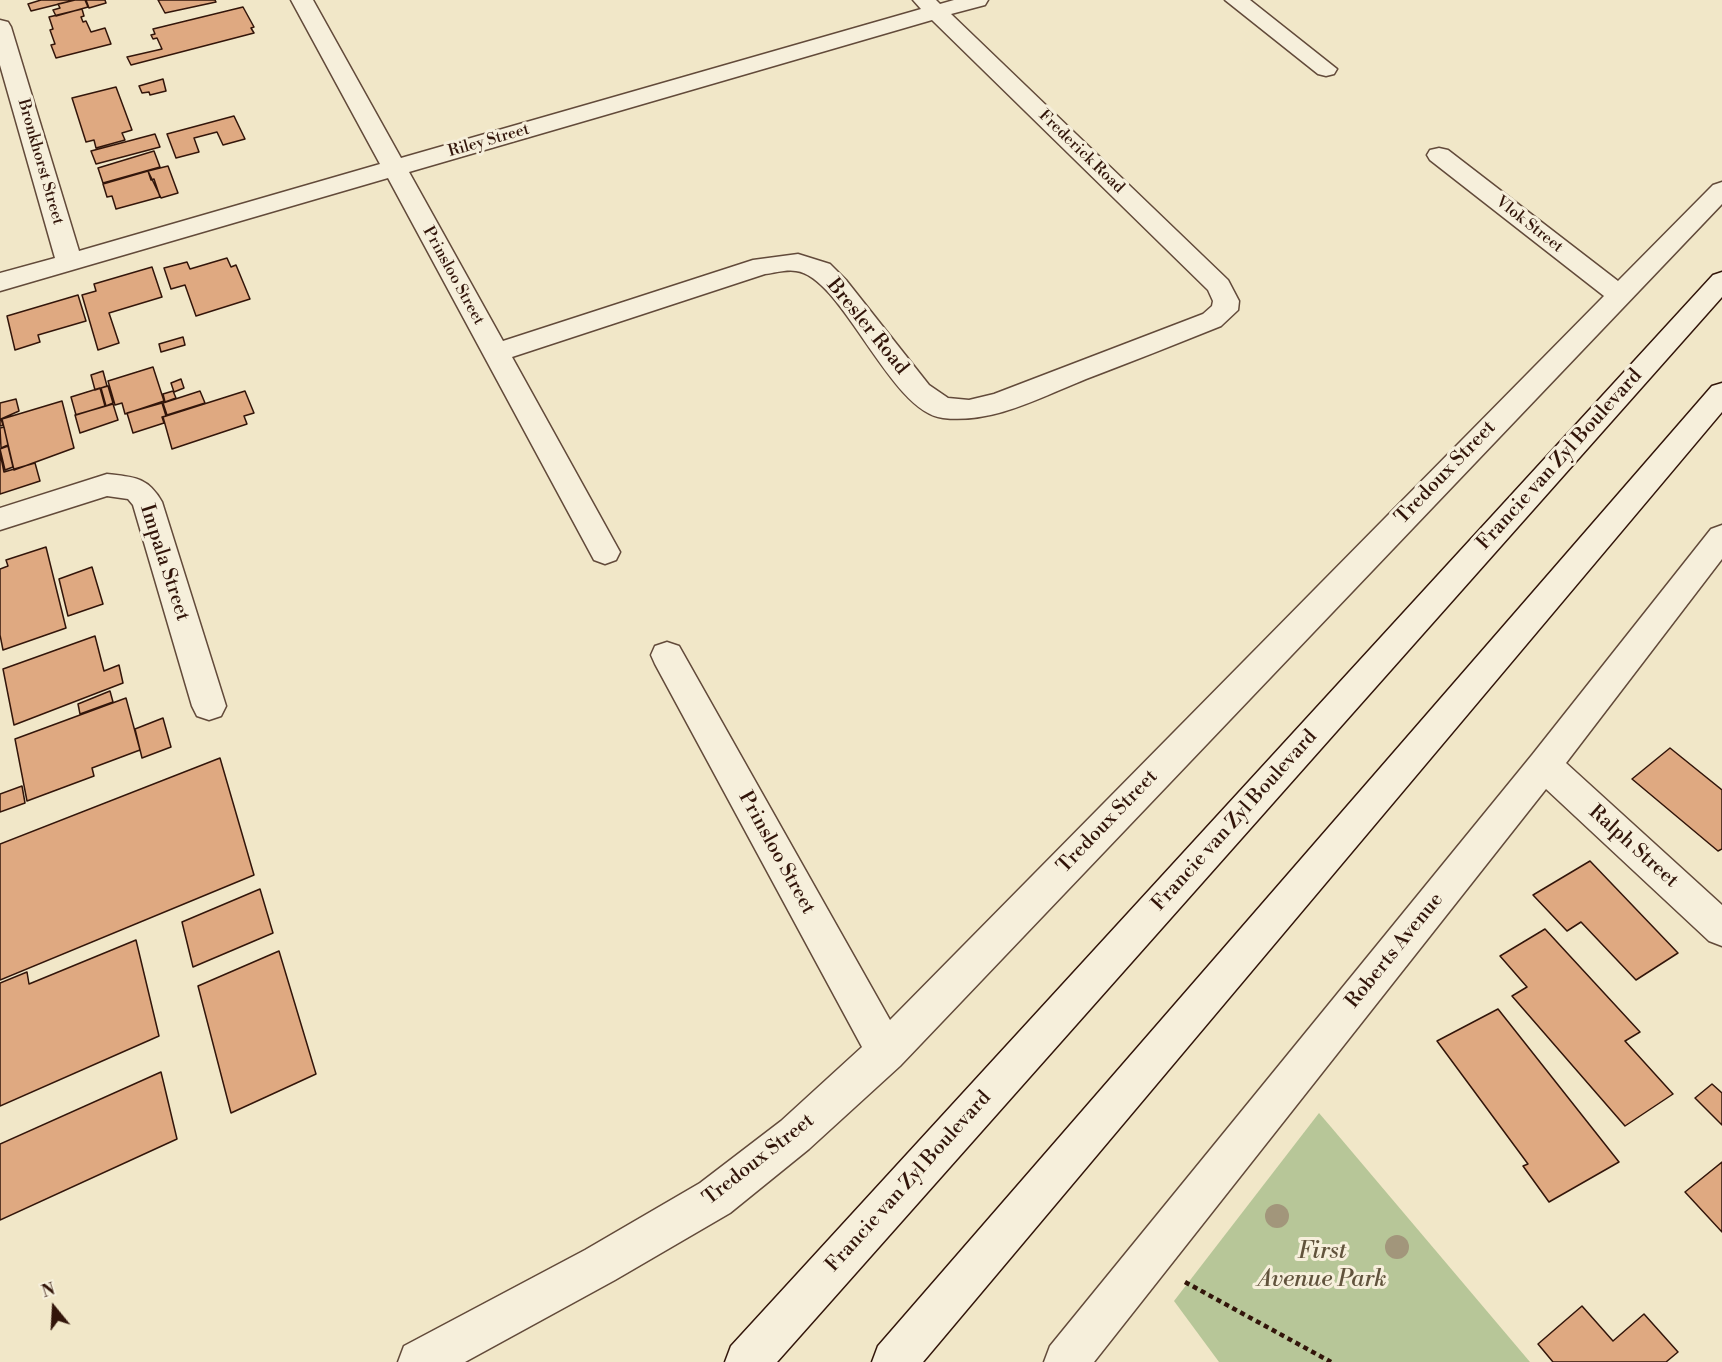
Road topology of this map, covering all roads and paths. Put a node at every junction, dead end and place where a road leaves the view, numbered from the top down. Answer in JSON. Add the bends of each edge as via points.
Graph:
{"nodes":[{"id":1,"x":302,"y":0,"type":"edge"},
{"id":2,"x":977,"y":0,"type":"edge"},
{"id":3,"x":1236,"y":0,"type":"edge"},
{"id":4,"x":930,"y":6,"type":"edge"},
{"id":5,"x":0,"y":27,"type":"edge"},
{"id":6,"x":1326,"y":69,"type":"dead end"},
{"id":7,"x":1439,"y":155,"type":"dead end"},
{"id":8,"x":393,"y":168,"type":"junction"},
{"id":9,"x":1722,"y":190,"type":"edge"},
{"id":10,"x":69,"y":262,"type":"junction"},
{"id":11,"x":1722,"y":280,"type":"edge"},
{"id":12,"x":0,"y":282,"type":"edge"},
{"id":13,"x":1618,"y":294,"type":"junction"},
{"id":14,"x":1225,"y":310,"type":"joint"},
{"id":15,"x":495,"y":353,"type":"junction"},
{"id":16,"x":1722,"y":393,"type":"edge"},
{"id":17,"x":0,"y":519,"type":"edge"},
{"id":18,"x":1722,"y":537,"type":"edge"},
{"id":19,"x":605,"y":552,"type":"dead end"},
{"id":20,"x":667,"y":655,"type":"dead end"},
{"id":21,"x":208,"y":706,"type":"dead end"},
{"id":22,"x":1544,"y":765,"type":"junction"},
{"id":23,"x":1722,"y":929,"type":"edge"},
{"id":24,"x":886,"y":1052,"type":"junction"},
{"id":25,"x":1182,"y":1280,"type":"dead end"},
{"id":26,"x":420,"y":1362,"type":"edge"},
{"id":27,"x":747,"y":1362,"type":"edge"},
{"id":28,"x":894,"y":1362,"type":"edge"},
{"id":29,"x":1066,"y":1362,"type":"edge"},
{"id":30,"x":1330,"y":1362,"type":"edge"}],
"edges":[{"from":1,"to":8,"type":"street","name":"Prinsloo Street"},
{"from":2,"to":4,"type":"street","name":"Riley Street"},
{"from":3,"to":6,"type":"street"},
{"from":4,"to":8,"type":"street","name":"Riley Street"},
{"from":4,"to":14,"type":"street","name":"Frederick Road","via":[[1219,286],[1226,301]]},
{"from":5,"to":10,"type":"street","name":"Bronkhorst Street"},
{"from":7,"to":13,"type":"street","name":"Vlok Street"},
{"from":8,"to":10,"type":"street","name":"Riley Street"},
{"from":8,"to":15,"type":"street","name":"Prinsloo Street"},
{"from":9,"to":13,"type":"street","name":"Tredoux Street"},
{"from":10,"to":12,"type":"street","name":"Riley Street"},
{"from":11,"to":27,"type":"street","name":"Francie van Zyl Boulevard"},
{"from":13,"to":24,"type":"street","name":"Tredoux Street"},
{"from":14,"to":15,"type":"street","name":"Bresler Road","via":[[1212,320],[1002,402],[969,410],[941,408],[920,392],[837,286],[820,270],[798,262],[762,266]]},
{"from":15,"to":19,"type":"street","name":"Prinsloo Street"},
{"from":16,"to":28,"type":"street"},
{"from":17,"to":21,"type":"street","name":"Impala Street","via":[[107,485],[139,491],[147,502]]},
{"from":18,"to":22,"type":"street","name":"Roberts Avenue"},
{"from":20,"to":24,"type":"street","name":"Prinsloo Street"},
{"from":22,"to":23,"type":"street","name":"Ralph Street"},
{"from":22,"to":29,"type":"street","name":"Roberts Avenue"},
{"from":24,"to":26,"type":"street","name":"Tredoux Street","via":[[795,1135],[715,1198]]},
{"from":25,"to":30,"type":"path"}]}
